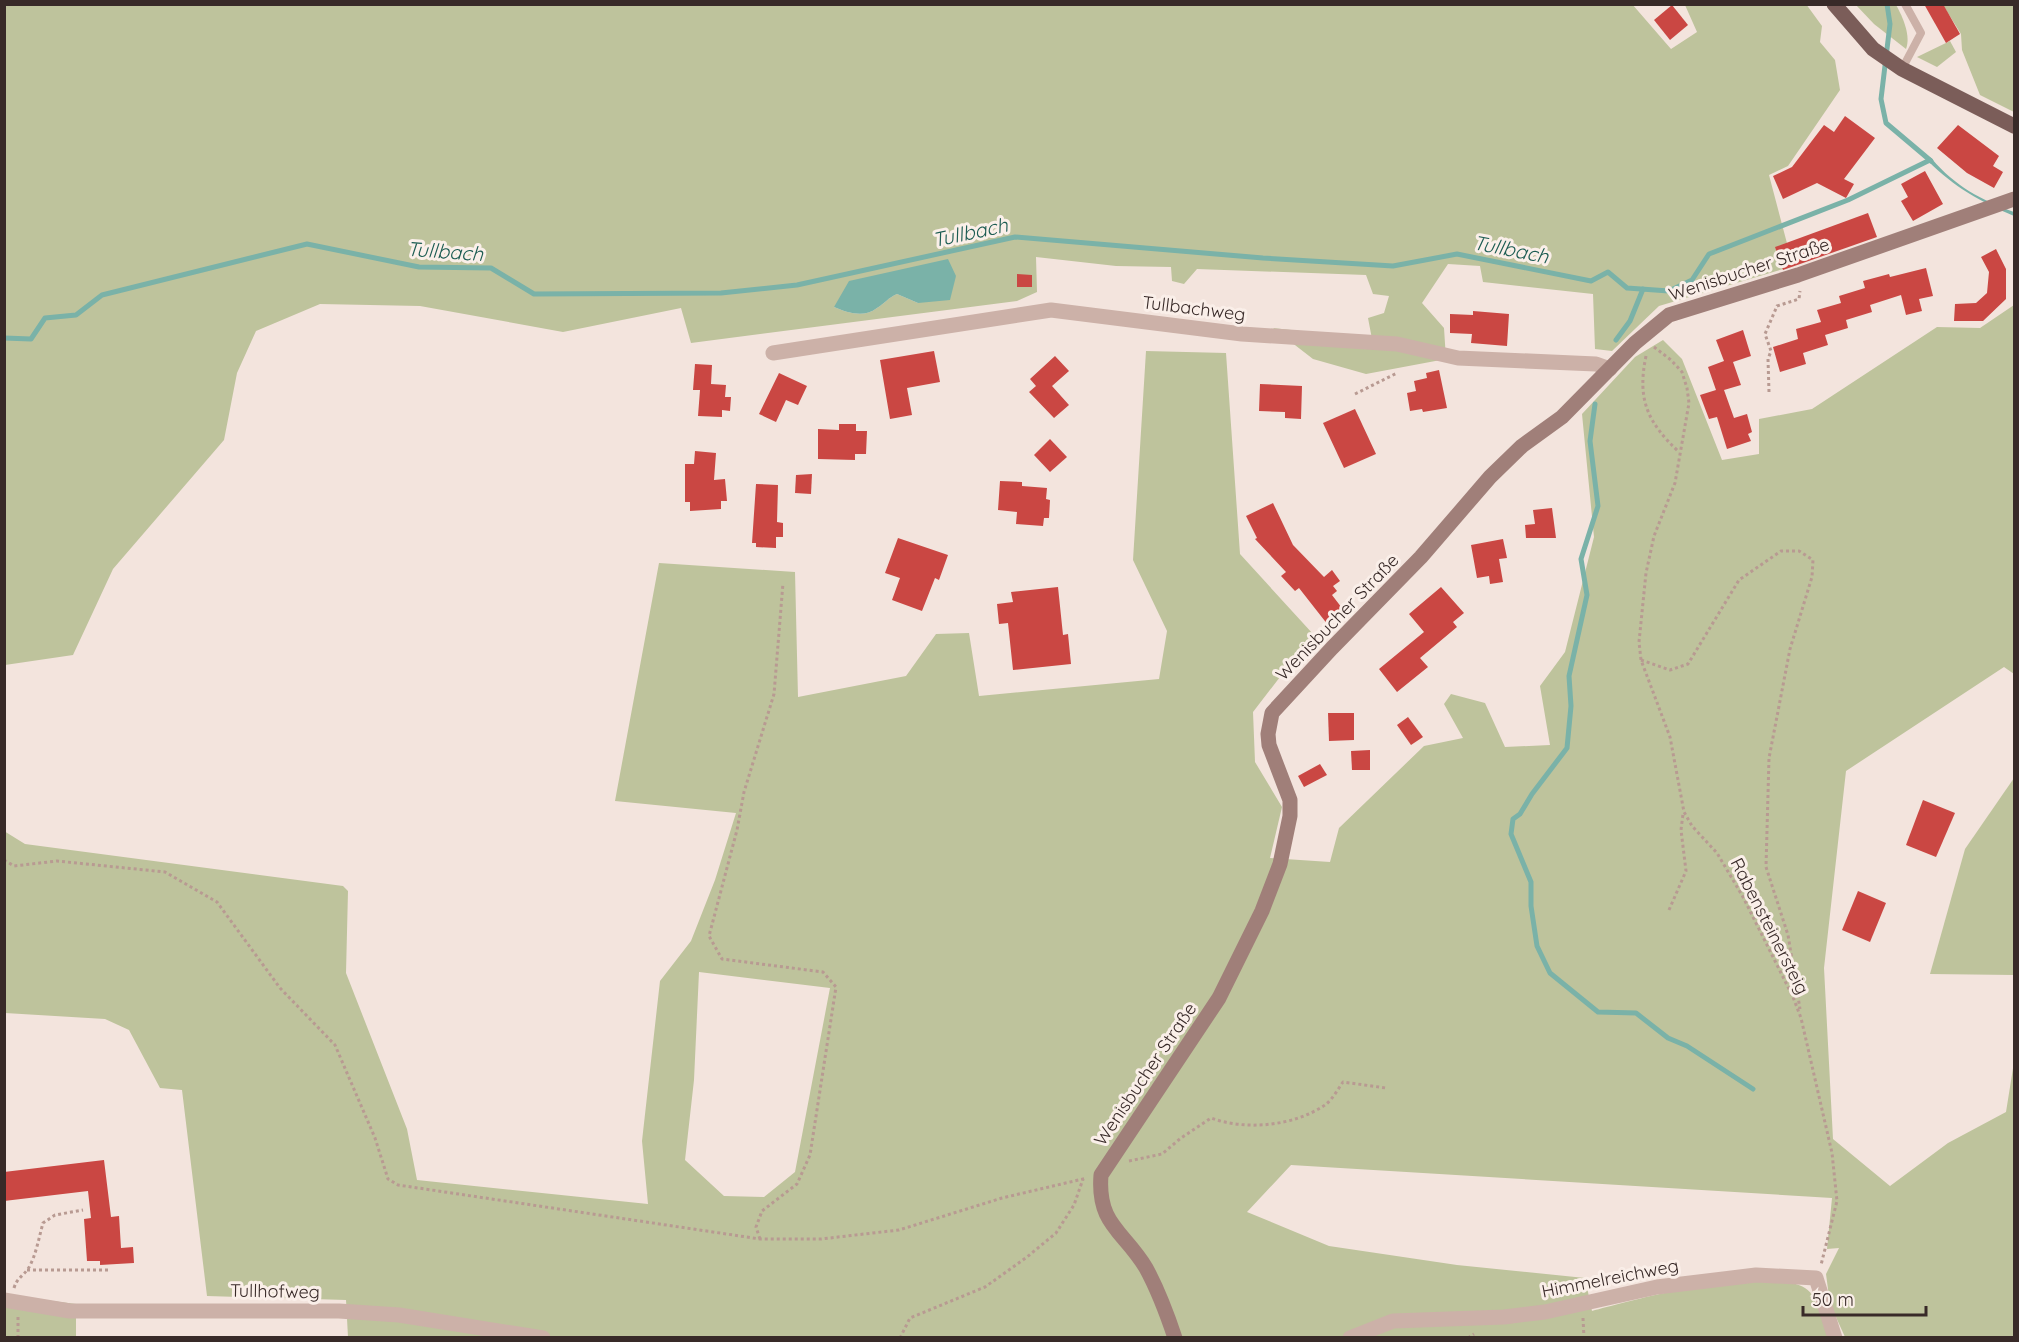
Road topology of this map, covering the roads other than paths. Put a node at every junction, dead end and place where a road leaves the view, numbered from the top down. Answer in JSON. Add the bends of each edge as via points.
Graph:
{"nodes":[{"id":1,"x":1834,"y":4,"type":"edge"},
{"id":2,"x":1905,"y":4,"type":"edge"},
{"id":3,"x":1902,"y":69,"type":"junction"},
{"id":4,"x":2014,"y":126,"type":"edge"},
{"id":5,"x":2010,"y":201,"type":"edge"},
{"id":6,"x":773,"y":353,"type":"dead end"},
{"id":7,"x":1610,"y":369,"type":"junction"},
{"id":8,"x":11,"y":1302,"type":"edge"},
{"id":9,"x":1835,"y":1337,"type":"edge"},
{"id":10,"x":543,"y":1338,"type":"edge"},
{"id":11,"x":1175,"y":1338,"type":"edge"},
{"id":12,"x":1350,"y":1338,"type":"edge"}],
"edges":[{"from":1,"to":3,"type":"main road","via":[[1873,49]]},
{"from":2,"to":3,"type":"lane","via":[[1922,33]]},
{"from":3,"to":4,"type":"main road"},
{"from":5,"to":7,"type":"street","name":"Wenisbucher Straße","via":[[1669,315]]},
{"from":6,"to":7,"type":"street","name":"Tullbachweg","via":[[1051,310],[1242,334],[1397,344],[1458,358],[1586,363]]},
{"from":7,"to":11,"type":"street","name":"Wenisbucher Straße","via":[[1562,417],[1508,458],[1421,557],[1272,713],[1269,745],[1290,800],[1280,864],[1220,998],[1104,1170],[1099,1197],[1107,1218],[1145,1267]]},
{"from":8,"to":10,"type":"street","name":"Tullhofweg","via":[[70,1311],[399,1315]]},
{"from":9,"to":12,"type":"street","name":"Himmelreichweg","via":[[1816,1278],[1756,1275],[1657,1287],[1545,1312],[1393,1321]]}]}
